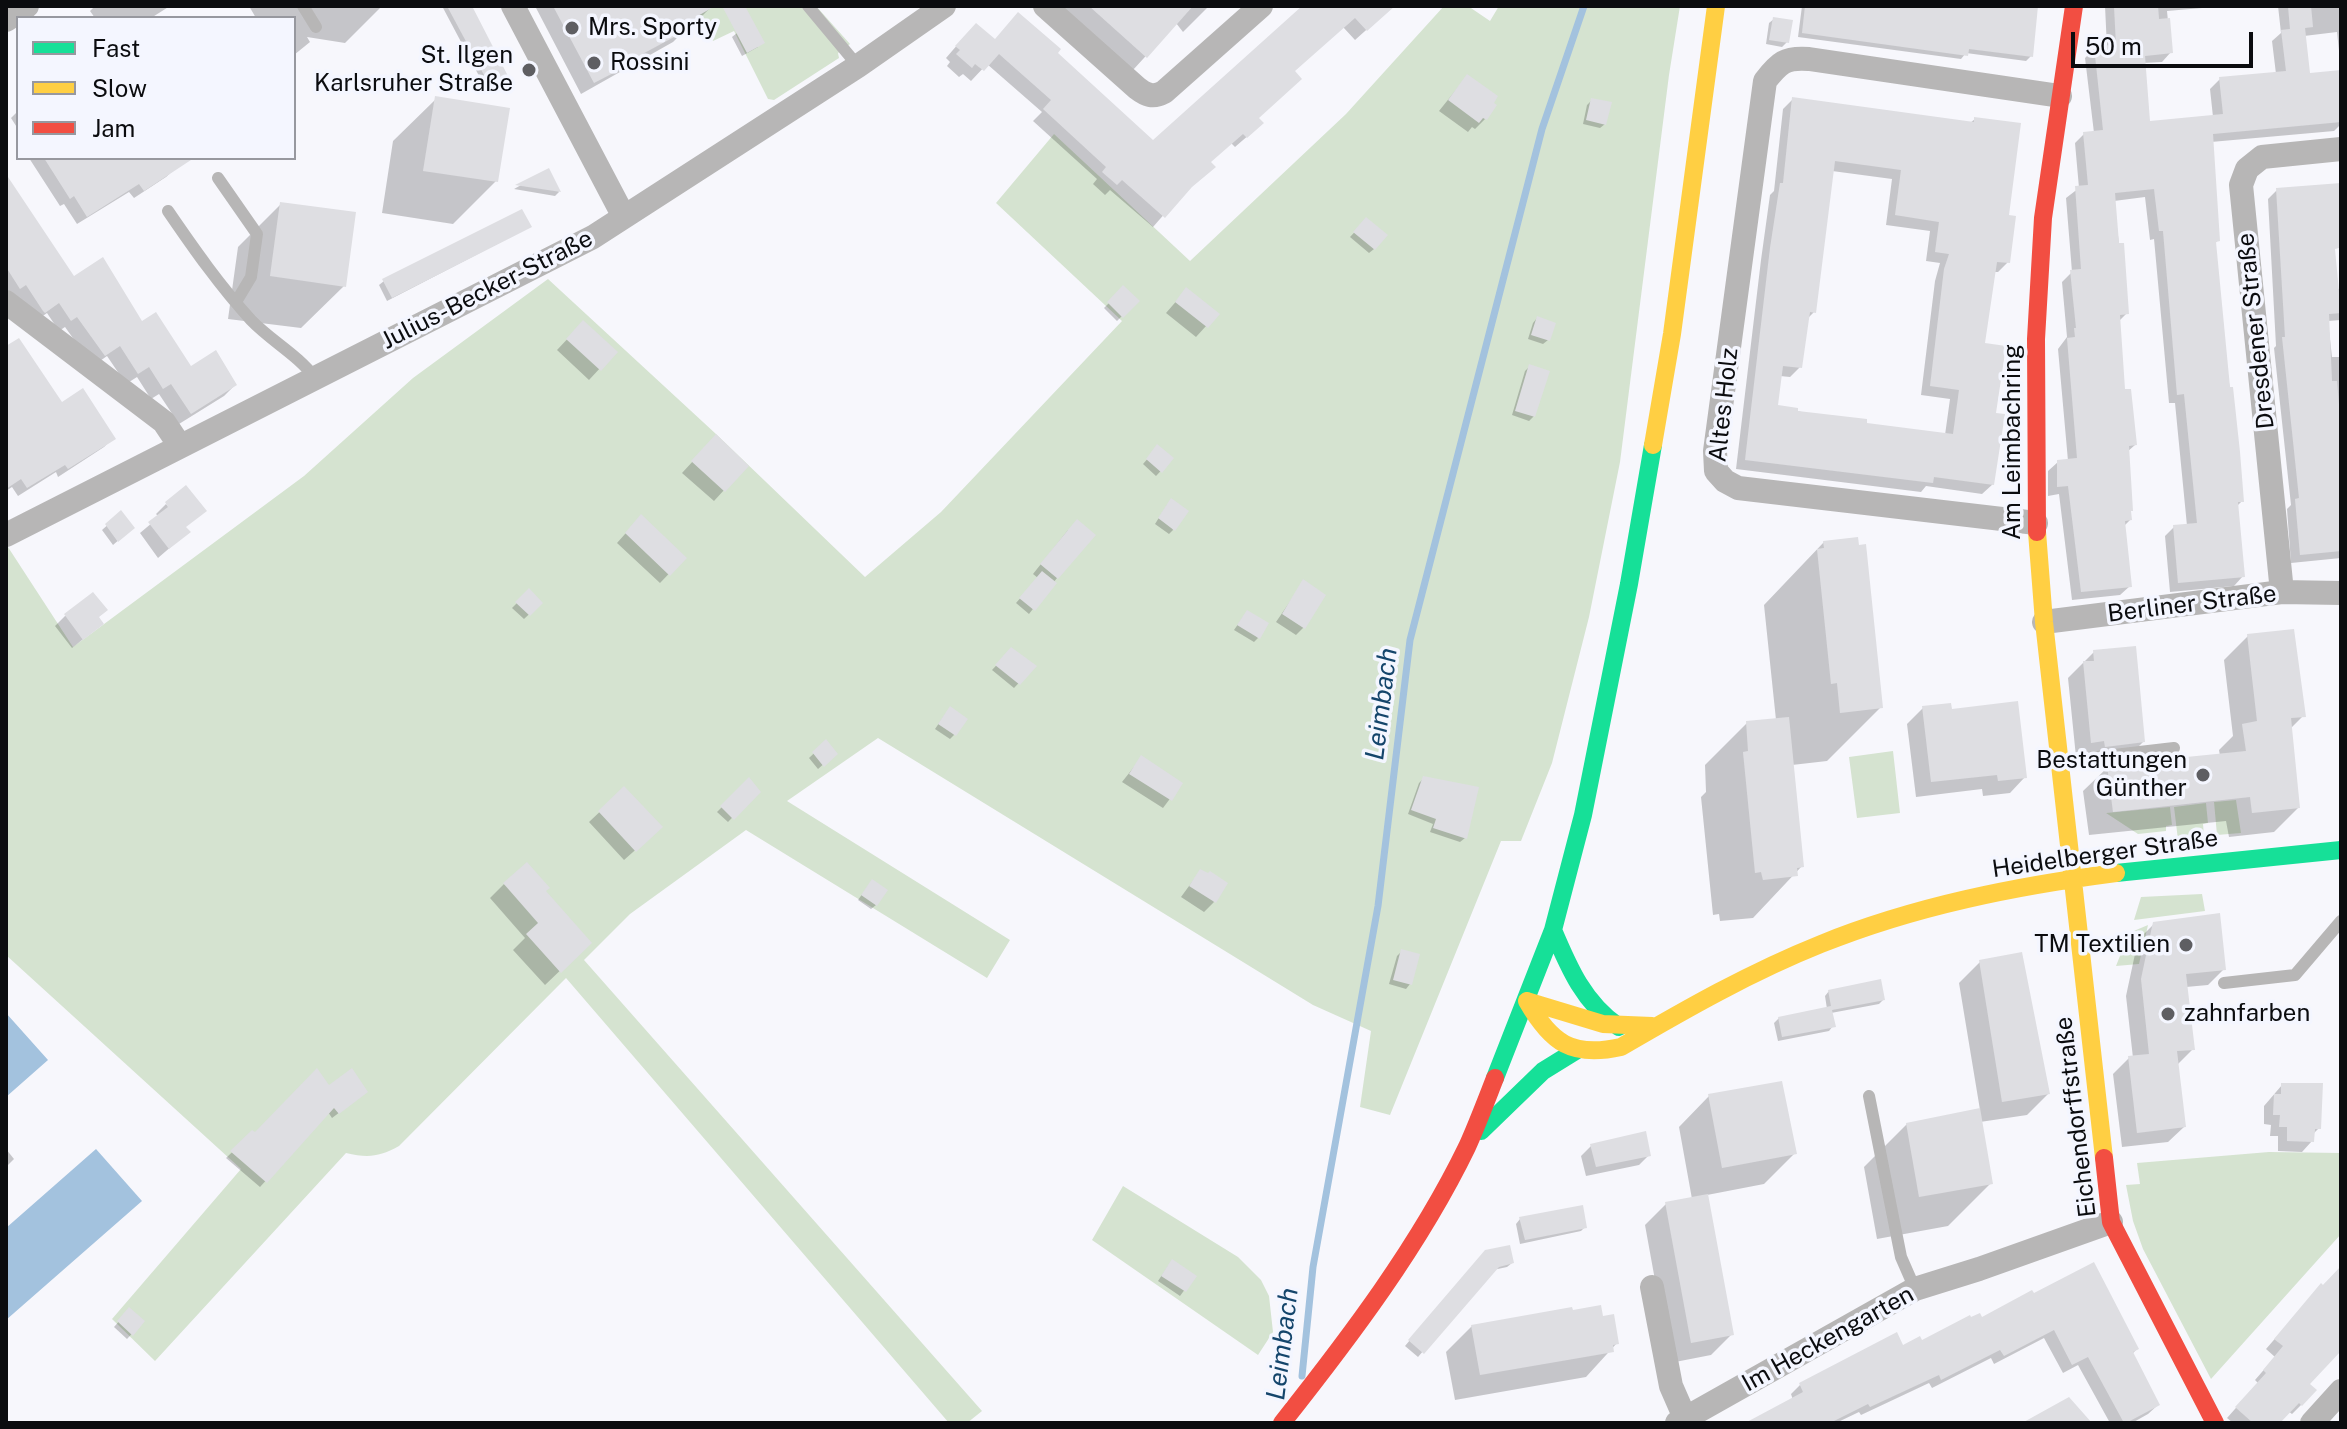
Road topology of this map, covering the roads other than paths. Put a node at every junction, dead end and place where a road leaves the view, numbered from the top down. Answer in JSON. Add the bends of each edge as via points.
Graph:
{"nodes":[{"id":1,"x":27,"y":6,"type":"edge"},
{"id":2,"x":303,"y":6,"type":"edge"},
{"id":3,"x":513,"y":6,"type":"edge"},
{"id":4,"x":808,"y":6,"type":"edge"},
{"id":5,"x":944,"y":6,"type":"edge"},
{"id":6,"x":1045,"y":6,"type":"edge"},
{"id":7,"x":1261,"y":6,"type":"edge"},
{"id":8,"x":1716,"y":6,"type":"edge"},
{"id":9,"x":2074,"y":6,"type":"edge"},
{"id":10,"x":6,"y":20,"type":"edge"},
{"id":11,"x":316,"y":27,"type":"dead end"},
{"id":12,"x":851,"y":58,"type":"junction"},
{"id":13,"x":2060,"y":96,"type":"junction"},
{"id":14,"x":2341,"y":149,"type":"edge"},
{"id":15,"x":218,"y":178,"type":"dead end"},
{"id":16,"x":168,"y":211,"type":"dead end"},
{"id":17,"x":624,"y":217,"type":"junction"},
{"id":18,"x":6,"y":302,"type":"edge"},
{"id":19,"x":236,"y":302,"type":"junction"},
{"id":20,"x":315,"y":378,"type":"junction"},
{"id":21,"x":180,"y":446,"type":"junction"},
{"id":22,"x":2036,"y":523,"type":"junction"},
{"id":23,"x":6,"y":535,"type":"edge"},
{"id":24,"x":2282,"y":592,"type":"junction"},
{"id":25,"x":2341,"y":593,"type":"edge"},
{"id":26,"x":2044,"y":622,"type":"junction"},
{"id":27,"x":2174,"y":748,"type":"dead end"},
{"id":28,"x":2059,"y":761,"type":"junction"},
{"id":29,"x":2341,"y":850,"type":"edge"},
{"id":30,"x":2071,"y":878,"type":"junction"},
{"id":31,"x":2341,"y":921,"type":"edge"},
{"id":32,"x":1553,"y":930,"type":"junction"},
{"id":33,"x":2224,"y":983,"type":"dead end"},
{"id":34,"x":1527,"y":1001,"type":"junction"},
{"id":35,"x":1662,"y":1025,"type":"junction"},
{"id":36,"x":1621,"y":1027,"type":"junction"},
{"id":37,"x":1577,"y":1050,"type":"junction"},
{"id":38,"x":1869,"y":1096,"type":"dead end"},
{"id":39,"x":1467,"y":1146,"type":"junction"},
{"id":40,"x":2111,"y":1222,"type":"junction"},
{"id":41,"x":1652,"y":1287,"type":"dead end"},
{"id":42,"x":1915,"y":1289,"type":"junction"},
{"id":43,"x":2341,"y":1391,"type":"edge"},
{"id":44,"x":2212,"y":1417,"type":"edge"},
{"id":45,"x":1681,"y":1421,"type":"edge"},
{"id":46,"x":1282,"y":1423,"type":"edge"},
{"id":47,"x":2186,"y":1423,"type":"edge"},
{"id":48,"x":2312,"y":1423,"type":"edge"}],
"edges":[{"from":1,"to":10,"type":"street"},
{"from":2,"to":11,"type":"lane"},
{"from":3,"to":17,"type":"street"},
{"from":4,"to":12,"type":"lane"},
{"from":5,"to":12,"type":"street","name":"Julius-Becker-Straße"},
{"from":6,"to":7,"type":"street","via":[[1137,88],[1154,96]]},
{"from":8,"to":32,"type":"street","via":[[1672,334],[1629,584],[1583,815]]},
{"from":9,"to":13,"type":"street","name":"Am Leimbachring"},
{"from":12,"to":17,"type":"street","name":"Julius-Becker-Straße"},
{"from":13,"to":22,"type":"street","name":"Am Leimbachring","via":[[2043,218],[2036,339]]},
{"from":13,"to":22,"type":"street","name":"Altes Holz","via":[[1809,59],[1777,65],[1765,81],[1715,451],[1716,471],[1738,488]]},
{"from":14,"to":24,"type":"street","name":"Dresdener Straße","via":[[2262,157],[2247,169],[2241,185]]},
{"from":15,"to":19,"type":"lane","via":[[257,234],[251,277]]},
{"from":16,"to":19,"type":"lane"},
{"from":17,"to":20,"type":"street","name":"Julius-Becker-Straße"},
{"from":18,"to":21,"type":"street","via":[[164,422]]},
{"from":19,"to":20,"type":"lane"},
{"from":20,"to":21,"type":"street","name":"Julius-Becker-Straße"},
{"from":21,"to":23,"type":"street","name":"Julius-Becker-Straße"},
{"from":22,"to":26,"type":"street","name":"Am Leimbachring"},
{"from":24,"to":25,"type":"street","name":"Berliner Straße"},
{"from":24,"to":26,"type":"street","name":"Berliner Straße"},
{"from":26,"to":28,"type":"street","name":"Am Leimbachring"},
{"from":27,"to":28,"type":"lane"},
{"from":28,"to":30,"type":"street","name":"Am Leimbachring"},
{"from":29,"to":30,"type":"street","name":"Heidelberger Straße"},
{"from":30,"to":35,"type":"street","name":"Heidelberger Straße","via":[[1997,891],[1851,932],[1762,968]]},
{"from":30,"to":40,"type":"street","name":"Eichendorffstraße"},
{"from":31,"to":33,"type":"lane","via":[[2295,975]]},
{"from":32,"to":34,"type":"street"},
{"from":32,"to":36,"type":"street","via":[[1588,1001]]},
{"from":34,"to":36,"type":"street","name":"Heidelberger Straße","via":[[1584,1022]]},
{"from":34,"to":37,"type":"street","via":[[1554,1040]]},
{"from":34,"to":39,"type":"street"},
{"from":35,"to":36,"type":"street","name":"Heidelberger Straße"},
{"from":35,"to":37,"type":"street","name":"Heidelberger Straße","via":[[1611,1050]]},
{"from":37,"to":39,"type":"street","via":[[1534,1078]]},
{"from":38,"to":42,"type":"lane","via":[[1901,1257]]},
{"from":39,"to":46,"type":"street","via":[[1370,1308]]},
{"from":40,"to":42,"type":"street","name":"Im Heckengarten"},
{"from":40,"to":44,"type":"street","name":"Eichendorffstraße"},
{"from":41,"to":45,"type":"street","name":"Im Heckengarten"},
{"from":42,"to":45,"type":"street","name":"Im Heckengarten"},
{"from":43,"to":48,"type":"street"},
{"from":44,"to":47,"type":"street"}]}
